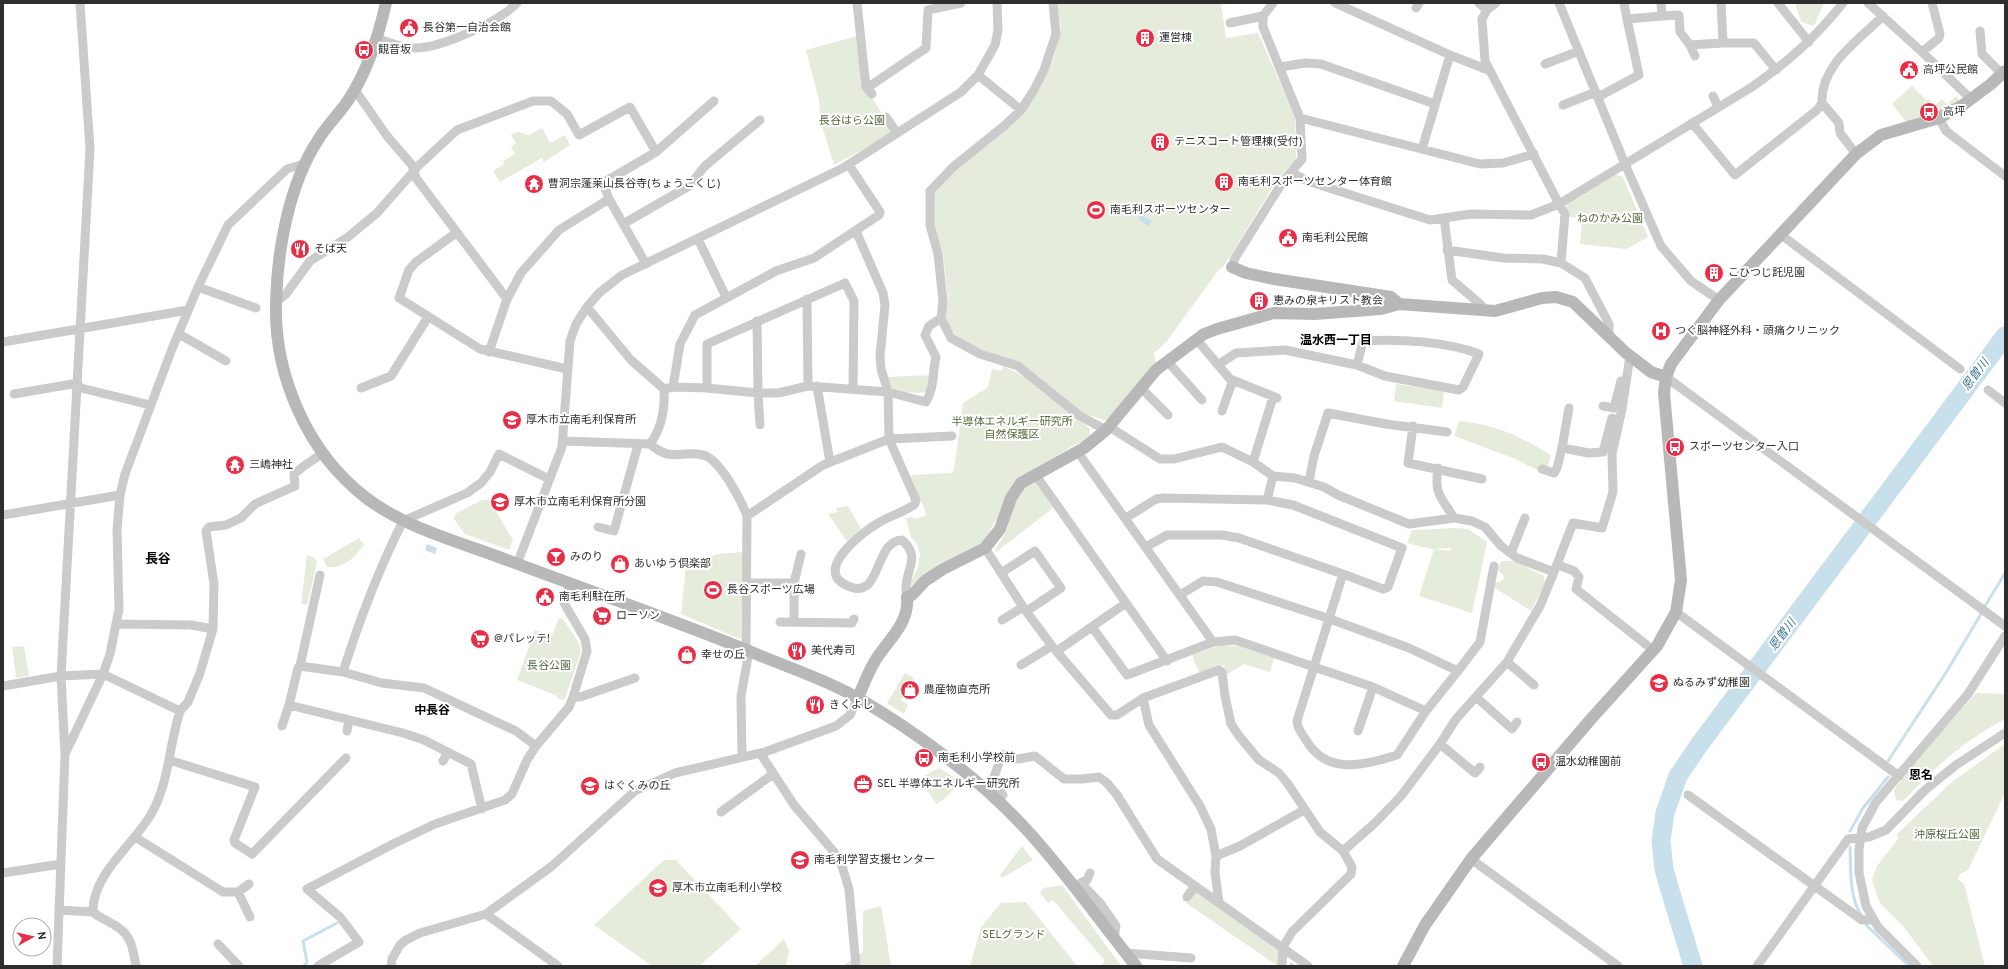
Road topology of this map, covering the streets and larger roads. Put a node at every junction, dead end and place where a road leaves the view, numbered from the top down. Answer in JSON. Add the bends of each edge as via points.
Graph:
{"nodes":[{"id":1,"x":80,"y":3,"type":"edge"},
{"id":2,"x":386,"y":3,"type":"edge"},
{"id":3,"x":517,"y":3,"type":"edge"},
{"id":4,"x":857,"y":3,"type":"edge"},
{"id":5,"x":960,"y":3,"type":"edge"},
{"id":6,"x":997,"y":3,"type":"edge"},
{"id":7,"x":1053,"y":3,"type":"edge"},
{"id":8,"x":1273,"y":3,"type":"edge"},
{"id":9,"x":1335,"y":3,"type":"edge"},
{"id":10,"x":1479,"y":3,"type":"edge"},
{"id":11,"x":1496,"y":3,"type":"edge"},
{"id":12,"x":1559,"y":3,"type":"edge"},
{"id":13,"x":1624,"y":3,"type":"edge"},
{"id":14,"x":1661,"y":3,"type":"edge"},
{"id":15,"x":1721,"y":3,"type":"edge"},
{"id":16,"x":1778,"y":3,"type":"edge"},
{"id":17,"x":1843,"y":3,"type":"edge"},
{"id":18,"x":1868,"y":3,"type":"edge"},
{"id":19,"x":1932,"y":3,"type":"edge"},
{"id":20,"x":1487,"y":10,"type":"junction"},
{"id":21,"x":1263,"y":16,"type":"junction"},
{"id":22,"x":1662,"y":16,"type":"junction"},
{"id":23,"x":1883,"y":16,"type":"junction"},
{"id":24,"x":1627,"y":19,"type":"junction"},
{"id":25,"x":1230,"y":23,"type":"dead end"},
{"id":26,"x":1980,"y":31,"type":"dead end"},
{"id":27,"x":376,"y":38,"type":"junction"},
{"id":28,"x":1810,"y":42,"type":"junction"},
{"id":29,"x":1723,"y":43,"type":"junction"},
{"id":30,"x":1690,"y":45,"type":"junction"},
{"id":31,"x":1579,"y":51,"type":"junction"},
{"id":32,"x":1922,"y":52,"type":"junction"},
{"id":33,"x":1450,"y":56,"type":"junction"},
{"id":34,"x":1695,"y":56,"type":"dead end"},
{"id":35,"x":1545,"y":64,"type":"dead end"},
{"id":36,"x":1280,"y":67,"type":"junction"},
{"id":37,"x":1488,"y":70,"type":"junction"},
{"id":38,"x":1776,"y":70,"type":"junction"},
{"id":39,"x":2004,"y":72,"type":"edge"},
{"id":40,"x":978,"y":75,"type":"junction"},
{"id":41,"x":355,"y":90,"type":"junction"},
{"id":42,"x":1597,"y":94,"type":"junction"},
{"id":43,"x":1713,"y":96,"type":"dead end"},
{"id":44,"x":1971,"y":99,"type":"junction"},
{"id":45,"x":709,"y":103,"type":"dead end"},
{"id":46,"x":1822,"y":103,"type":"junction"},
{"id":47,"x":1435,"y":104,"type":"junction"},
{"id":48,"x":1563,"y":105,"type":"dead end"},
{"id":49,"x":1718,"y":107,"type":"junction"},
{"id":50,"x":1021,"y":110,"type":"junction"},
{"id":51,"x":886,"y":117,"type":"dead end"},
{"id":52,"x":1300,"y":118,"type":"junction"},
{"id":53,"x":1939,"y":118,"type":"junction"},
{"id":54,"x":755,"y":121,"type":"dead end"},
{"id":55,"x":1692,"y":123,"type":"junction"},
{"id":56,"x":897,"y":133,"type":"junction"},
{"id":57,"x":1422,"y":149,"type":"junction"},
{"id":58,"x":656,"y":152,"type":"junction"},
{"id":59,"x":1534,"y":154,"type":"junction"},
{"id":60,"x":1856,"y":154,"type":"junction"},
{"id":61,"x":304,"y":164,"type":"junction"},
{"id":62,"x":849,"y":164,"type":"junction"},
{"id":63,"x":1625,"y":164,"type":"junction"},
{"id":64,"x":414,"y":171,"type":"junction"},
{"id":65,"x":1291,"y":172,"type":"junction"},
{"id":66,"x":2005,"y":176,"type":"edge"},
{"id":67,"x":609,"y":199,"type":"junction"},
{"id":68,"x":1559,"y":204,"type":"junction"},
{"id":69,"x":1444,"y":218,"type":"junction"},
{"id":70,"x":623,"y":224,"type":"junction"},
{"id":71,"x":856,"y":231,"type":"junction"},
{"id":72,"x":456,"y":233,"type":"junction"},
{"id":73,"x":1780,"y":234,"type":"junction"},
{"id":74,"x":698,"y":239,"type":"junction"},
{"id":75,"x":1447,"y":250,"type":"junction"},
{"id":76,"x":1561,"y":263,"type":"junction"},
{"id":77,"x":646,"y":264,"type":"junction"},
{"id":78,"x":1232,"y":267,"type":"joint"},
{"id":79,"x":198,"y":287,"type":"junction"},
{"id":80,"x":726,"y":297,"type":"junction"},
{"id":81,"x":507,"y":299,"type":"junction"},
{"id":82,"x":807,"y":299,"type":"junction"},
{"id":83,"x":1719,"y":300,"type":"junction"},
{"id":84,"x":276,"y":302,"type":"junction"},
{"id":85,"x":1399,"y":304,"type":"junction"},
{"id":86,"x":587,"y":307,"type":"junction"},
{"id":87,"x":256,"y":308,"type":"dead end"},
{"id":88,"x":188,"y":310,"type":"junction"},
{"id":89,"x":1485,"y":310,"type":"junction"},
{"id":90,"x":428,"y":317,"type":"junction"},
{"id":91,"x":941,"y":318,"type":"junction"},
{"id":92,"x":757,"y":321,"type":"junction"},
{"id":93,"x":80,"y":329,"type":"junction"},
{"id":94,"x":179,"y":334,"type":"junction"},
{"id":95,"x":1609,"y":337,"type":"junction"},
{"id":96,"x":1196,"y":340,"type":"junction"},
{"id":97,"x":3,"y":342,"type":"edge"},
{"id":98,"x":489,"y":352,"type":"junction"},
{"id":99,"x":1630,"y":356,"type":"junction"},
{"id":100,"x":226,"y":361,"type":"dead end"},
{"id":101,"x":1167,"y":361,"type":"junction"},
{"id":102,"x":1357,"y":364,"type":"junction"},
{"id":103,"x":1218,"y":365,"type":"junction"},
{"id":104,"x":567,"y":369,"type":"junction"},
{"id":105,"x":1960,"y":369,"type":"dead end"},
{"id":106,"x":1627,"y":377,"type":"junction"},
{"id":107,"x":1666,"y":377,"type":"junction"},
{"id":108,"x":1233,"y":380,"type":"junction"},
{"id":109,"x":366,"y":383,"type":"dead end"},
{"id":110,"x":78,"y":385,"type":"junction"},
{"id":111,"x":812,"y":386,"type":"junction"},
{"id":112,"x":1140,"y":387,"type":"junction"},
{"id":113,"x":668,"y":388,"type":"junction"},
{"id":114,"x":707,"y":388,"type":"junction"},
{"id":115,"x":853,"y":389,"type":"junction"},
{"id":116,"x":1988,"y":390,"type":"dead end"},
{"id":117,"x":888,"y":392,"type":"junction"},
{"id":118,"x":758,"y":393,"type":"junction"},
{"id":119,"x":14,"y":394,"type":"dead end"},
{"id":120,"x":1202,"y":400,"type":"dead end"},
{"id":121,"x":2005,"y":403,"type":"edge"},
{"id":122,"x":150,"y":405,"type":"junction"},
{"id":123,"x":1603,"y":406,"type":"dead end"},
{"id":124,"x":1569,"y":408,"type":"dead end"},
{"id":125,"x":1222,"y":412,"type":"dead end"},
{"id":126,"x":1168,"y":415,"type":"dead end"},
{"id":127,"x":1619,"y":420,"type":"junction"},
{"id":128,"x":760,"y":426,"type":"dead end"},
{"id":129,"x":1412,"y":426,"type":"junction"},
{"id":130,"x":1107,"y":428,"type":"junction"},
{"id":131,"x":1448,"y":432,"type":"dead end"},
{"id":132,"x":952,"y":436,"type":"dead end"},
{"id":133,"x":889,"y":439,"type":"junction"},
{"id":134,"x":563,"y":441,"type":"junction"},
{"id":135,"x":638,"y":444,"type":"junction"},
{"id":136,"x":650,"y":444,"type":"junction"},
{"id":137,"x":1562,"y":448,"type":"junction"},
{"id":138,"x":1077,"y":451,"type":"junction"},
{"id":139,"x":323,"y":453,"type":"junction"},
{"id":140,"x":830,"y":462,"type":"junction"},
{"id":141,"x":1253,"y":462,"type":"junction"},
{"id":142,"x":1438,"y":468,"type":"junction"},
{"id":143,"x":1542,"y":469,"type":"dead end"},
{"id":144,"x":1035,"y":474,"type":"junction"},
{"id":145,"x":1273,"y":476,"type":"junction"},
{"id":146,"x":549,"y":479,"type":"junction"},
{"id":147,"x":1482,"y":479,"type":"dead end"},
{"id":148,"x":1309,"y":482,"type":"junction"},
{"id":149,"x":120,"y":495,"type":"junction"},
{"id":150,"x":1267,"y":500,"type":"junction"},
{"id":151,"x":70,"y":504,"type":"junction"},
{"id":152,"x":3,"y":515,"type":"edge"},
{"id":153,"x":747,"y":516,"type":"junction"},
{"id":154,"x":1126,"y":518,"type":"junction"},
{"id":155,"x":1454,"y":518,"type":"junction"},
{"id":156,"x":1526,"y":518,"type":"dead end"},
{"id":157,"x":403,"y":521,"type":"junction"},
{"id":158,"x":598,"y":527,"type":"dead end"},
{"id":159,"x":1146,"y":547,"type":"junction"},
{"id":160,"x":985,"y":548,"type":"junction"},
{"id":161,"x":801,"y":554,"type":"dead end"},
{"id":162,"x":1511,"y":554,"type":"junction"},
{"id":163,"x":517,"y":564,"type":"junction"},
{"id":164,"x":1494,"y":566,"type":"dead end"},
{"id":165,"x":1556,"y":569,"type":"junction"},
{"id":166,"x":1001,"y":574,"type":"junction"},
{"id":167,"x":1343,"y":574,"type":"junction"},
{"id":168,"x":320,"y":575,"type":"dead end"},
{"id":169,"x":570,"y":583,"type":"junction"},
{"id":170,"x":746,"y":583,"type":"junction"},
{"id":171,"x":794,"y":583,"type":"junction"},
{"id":172,"x":1180,"y":595,"type":"junction"},
{"id":173,"x":907,"y":597,"type":"junction"},
{"id":174,"x":1126,"y":603,"type":"junction"},
{"id":175,"x":1025,"y":609,"type":"junction"},
{"id":176,"x":1676,"y":612,"type":"junction"},
{"id":177,"x":854,"y":619,"type":"dead end"},
{"id":178,"x":1330,"y":619,"type":"junction"},
{"id":179,"x":1002,"y":620,"type":"dead end"},
{"id":180,"x":780,"y":622,"type":"dead end"},
{"id":181,"x":794,"y":622,"type":"junction"},
{"id":182,"x":116,"y":624,"type":"junction"},
{"id":183,"x":2005,"y":626,"type":"edge"},
{"id":184,"x":1092,"y":627,"type":"junction"},
{"id":185,"x":213,"y":629,"type":"junction"},
{"id":186,"x":2005,"y":636,"type":"edge"},
{"id":187,"x":1213,"y":642,"type":"junction"},
{"id":188,"x":746,"y":649,"type":"junction"},
{"id":189,"x":1055,"y":649,"type":"junction"},
{"id":190,"x":1653,"y":650,"type":"junction"},
{"id":191,"x":1168,"y":661,"type":"junction"},
{"id":192,"x":1507,"y":662,"type":"junction"},
{"id":193,"x":300,"y":666,"type":"junction"},
{"id":194,"x":1021,"y":666,"type":"dead end"},
{"id":195,"x":1315,"y":667,"type":"junction"},
{"id":196,"x":1458,"y":671,"type":"junction"},
{"id":197,"x":343,"y":672,"type":"junction"},
{"id":198,"x":103,"y":674,"type":"junction"},
{"id":199,"x":61,"y":676,"type":"junction"},
{"id":200,"x":631,"y":677,"type":"dead end"},
{"id":201,"x":1534,"y":685,"type":"dead end"},
{"id":202,"x":3,"y":686,"type":"edge"},
{"id":203,"x":1373,"y":687,"type":"junction"},
{"id":204,"x":1476,"y":697,"type":"junction"},
{"id":205,"x":573,"y":698,"type":"junction"},
{"id":206,"x":858,"y":698,"type":"junction"},
{"id":207,"x":1143,"y":698,"type":"junction"},
{"id":208,"x":289,"y":705,"type":"junction"},
{"id":209,"x":180,"y":711,"type":"junction"},
{"id":210,"x":1426,"y":711,"type":"junction"},
{"id":211,"x":349,"y":720,"type":"junction"},
{"id":212,"x":282,"y":726,"type":"dead end"},
{"id":213,"x":1358,"y":726,"type":"dead end"},
{"id":214,"x":1512,"y":729,"type":"dead end"},
{"id":215,"x":347,"y":731,"type":"dead end"},
{"id":216,"x":2005,"y":733,"type":"edge"},
{"id":217,"x":1440,"y":744,"type":"junction"},
{"id":218,"x":536,"y":746,"type":"junction"},
{"id":219,"x":448,"y":752,"type":"junction"},
{"id":220,"x":760,"y":753,"type":"junction"},
{"id":221,"x":64,"y":755,"type":"junction"},
{"id":222,"x":742,"y":757,"type":"junction"},
{"id":223,"x":169,"y":760,"type":"junction"},
{"id":224,"x":340,"y":761,"type":"dead end"},
{"id":225,"x":443,"y":761,"type":"dead end"},
{"id":226,"x":1475,"y":773,"type":"dead end"},
{"id":227,"x":773,"y":774,"type":"junction"},
{"id":228,"x":1899,"y":776,"type":"junction"},
{"id":229,"x":1003,"y":795,"type":"dead end"},
{"id":230,"x":1688,"y":795,"type":"dead end"},
{"id":231,"x":482,"y":809,"type":"junction"},
{"id":232,"x":1304,"y":810,"type":"junction"},
{"id":233,"x":721,"y":812,"type":"dead end"},
{"id":234,"x":135,"y":837,"type":"junction"},
{"id":235,"x":1860,"y":838,"type":"junction"},
{"id":236,"x":1343,"y":851,"type":"junction"},
{"id":237,"x":1216,"y":856,"type":"junction"},
{"id":238,"x":1471,"y":859,"type":"junction"},
{"id":239,"x":61,"y":864,"type":"junction"},
{"id":240,"x":3,"y":873,"type":"edge"},
{"id":241,"x":1090,"y":873,"type":"dead end"},
{"id":242,"x":248,"y":884,"type":"dead end"},
{"id":243,"x":1077,"y":885,"type":"junction"},
{"id":244,"x":1814,"y":885,"type":"junction"},
{"id":245,"x":1195,"y":886,"type":"junction"},
{"id":246,"x":238,"y":892,"type":"junction"},
{"id":247,"x":1187,"y":897,"type":"dead end"},
{"id":248,"x":1219,"y":903,"type":"junction"},
{"id":249,"x":59,"y":910,"type":"junction"},
{"id":250,"x":93,"y":912,"type":"junction"},
{"id":251,"x":486,"y":914,"type":"junction"},
{"id":252,"x":250,"y":917,"type":"dead end"},
{"id":253,"x":1873,"y":920,"type":"junction"},
{"id":254,"x":218,"y":944,"type":"dead end"},
{"id":255,"x":1283,"y":947,"type":"junction"},
{"id":256,"x":1126,"y":953,"type":"junction"},
{"id":257,"x":1191,"y":958,"type":"dead end"},
{"id":258,"x":555,"y":965,"type":"edge"},
{"id":259,"x":56,"y":966,"type":"edge"},
{"id":260,"x":136,"y":966,"type":"edge"},
{"id":261,"x":239,"y":966,"type":"edge"},
{"id":262,"x":318,"y":966,"type":"edge"},
{"id":263,"x":391,"y":966,"type":"edge"},
{"id":264,"x":856,"y":966,"type":"edge"},
{"id":265,"x":1136,"y":966,"type":"edge"},
{"id":266,"x":1282,"y":966,"type":"edge"},
{"id":267,"x":1308,"y":966,"type":"edge"},
{"id":268,"x":1403,"y":966,"type":"edge"},
{"id":269,"x":1618,"y":966,"type":"edge"},
{"id":270,"x":1757,"y":966,"type":"edge"},
{"id":271,"x":1917,"y":966,"type":"edge"}],
"edges":[{"from":1,"to":93,"type":"street","via":[[90,149]]},
{"from":2,"to":27,"type":"street"},
{"from":3,"to":27,"type":"street","via":[[502,17],[426,47],[402,47]]},
{"from":4,"to":5,"type":"street","via":[[869,91],[926,48],[928,10]]},
{"from":6,"to":40,"type":"street","via":[[998,30],[995,45]]},
{"from":7,"to":50,"type":"street","via":[[1056,34],[1044,70]]},
{"from":8,"to":21,"type":"street"},
{"from":9,"to":33,"type":"street"},
{"from":10,"to":20,"type":"street"},
{"from":11,"to":20,"type":"street"},
{"from":12,"to":31,"type":"street"},
{"from":13,"to":24,"type":"street"},
{"from":14,"to":22,"type":"street"},
{"from":15,"to":29,"type":"street"},
{"from":16,"to":28,"type":"street"},
{"from":17,"to":28,"type":"street"},
{"from":18,"to":23,"type":"street"},
{"from":19,"to":32,"type":"street","via":[[1940,34],[1939,38]]},
{"from":20,"to":37,"type":"street","via":[[1482,19],[1482,28]]},
{"from":21,"to":25,"type":"street"},
{"from":21,"to":36,"type":"street","via":[[1264,32]]},
{"from":22,"to":24,"type":"street"},
{"from":22,"to":30,"type":"street","via":[[1679,15],[1680,32]]},
{"from":23,"to":32,"type":"street"},
{"from":23,"to":46,"type":"street","via":[[1834,63],[1821,92]]},
{"from":24,"to":42,"type":"street","via":[[1639,76]]},
{"from":26,"to":39,"type":"street","via":[[1982,54]]},
{"from":27,"to":41,"type":"street","via":[[368,65]]},
{"from":28,"to":38,"type":"street"},
{"from":29,"to":30,"type":"street"},
{"from":29,"to":38,"type":"street","via":[[1754,43]]},
{"from":30,"to":34,"type":"street"},
{"from":31,"to":35,"type":"street"},
{"from":31,"to":42,"type":"street"},
{"from":32,"to":44,"type":"street"},
{"from":33,"to":37,"type":"street"},
{"from":33,"to":47,"type":"street"},
{"from":36,"to":47,"type":"street","via":[[1305,63],[1320,64]]},
{"from":36,"to":52,"type":"street"},
{"from":37,"to":59,"type":"street"},
{"from":38,"to":49,"type":"street"},
{"from":39,"to":44,"type":"street"},
{"from":40,"to":50,"type":"street"},
{"from":40,"to":56,"type":"street","via":[[961,92]]},
{"from":41,"to":61,"type":"street","via":[[317,140]]},
{"from":41,"to":64,"type":"street"},
{"from":42,"to":48,"type":"street"},
{"from":42,"to":63,"type":"street"},
{"from":43,"to":49,"type":"street"},
{"from":44,"to":53,"type":"street"},
{"from":45,"to":58,"type":"street"},
{"from":46,"to":55,"type":"street","via":[[1817,110],[1735,175]]},
{"from":46,"to":60,"type":"street","via":[[1839,123],[1840,133]]},
{"from":47,"to":57,"type":"street"},
{"from":49,"to":55,"type":"street"},
{"from":50,"to":91,"type":"street","via":[[930,191],[930,225],[938,254],[943,301]]},
{"from":51,"to":56,"type":"street"},
{"from":52,"to":57,"type":"street"},
{"from":52,"to":65,"type":"street","via":[[1302,158]]},
{"from":53,"to":60,"type":"street","via":[[1881,135]]},
{"from":53,"to":66,"type":"street","via":[[1946,131]]},
{"from":54,"to":70,"type":"street","via":[[721,147],[689,186]]},
{"from":55,"to":63,"type":"street"},
{"from":56,"to":62,"type":"street"},
{"from":57,"to":59,"type":"street","via":[[1480,164],[1503,163]]},
{"from":58,"to":64,"type":"street","via":[[630,107],[579,134],[567,114],[551,101],[533,101],[458,130]]},
{"from":58,"to":67,"type":"street","via":[[603,183]]},
{"from":59,"to":68,"type":"street"},
{"from":60,"to":73,"type":"street"},
{"from":61,"to":79,"type":"street","via":[[287,169],[228,225]]},
{"from":61,"to":84,"type":"street","via":[[285,223]]},
{"from":62,"to":71,"type":"street","via":[[880,212]]},
{"from":62,"to":74,"type":"street"},
{"from":63,"to":68,"type":"street"},
{"from":63,"to":83,"type":"street","via":[[1661,246],[1691,281]]},
{"from":64,"to":72,"type":"street","via":[[416,178]]},
{"from":64,"to":84,"type":"street","via":[[377,213],[348,237],[310,262],[286,294]]},
{"from":65,"to":69,"type":"street","via":[[1307,181],[1427,219]]},
{"from":65,"to":78,"type":"street","via":[[1238,252]]},
{"from":67,"to":70,"type":"street"},
{"from":67,"to":81,"type":"street","via":[[559,230],[521,273]]},
{"from":68,"to":69,"type":"street","via":[[1531,215],[1471,214]]},
{"from":68,"to":76,"type":"street","via":[[1565,214]]},
{"from":69,"to":75,"type":"street"},
{"from":70,"to":77,"type":"street"},
{"from":71,"to":80,"type":"street","via":[[814,258],[776,271]]},
{"from":71,"to":117,"type":"street","via":[[883,293],[885,305],[880,356]]},
{"from":72,"to":81,"type":"street"},
{"from":72,"to":90,"type":"street","via":[[416,262],[409,270],[399,298]]},
{"from":73,"to":83,"type":"street"},
{"from":73,"to":105,"type":"street"},
{"from":74,"to":77,"type":"street"},
{"from":74,"to":80,"type":"street"},
{"from":75,"to":76,"type":"street"},
{"from":75,"to":89,"type":"street","via":[[1452,280]]},
{"from":76,"to":95,"type":"street","via":[[1585,278],[1609,324]]},
{"from":77,"to":86,"type":"street","via":[[622,274]]},
{"from":78,"to":85,"type":"street","via":[[1274,279],[1391,297]]},
{"from":79,"to":87,"type":"street"},
{"from":79,"to":88,"type":"street"},
{"from":80,"to":113,"type":"street","via":[[695,315],[687,327]]},
{"from":81,"to":98,"type":"street"},
{"from":82,"to":92,"type":"street"},
{"from":82,"to":111,"type":"street"},
{"from":82,"to":115,"type":"street","via":[[845,283],[854,301]]},
{"from":83,"to":107,"type":"street","via":[[1671,364]]},
{"from":84,"to":139,"type":"street","via":[[276,326],[287,383],[299,411]]},
{"from":85,"to":89,"type":"street"},
{"from":85,"to":96,"type":"street","via":[[1381,309],[1315,314],[1274,313],[1217,329]]},
{"from":86,"to":104,"type":"street","via":[[576,324],[570,341]]},
{"from":86,"to":113,"type":"street","via":[[631,360]]},
{"from":88,"to":93,"type":"street"},
{"from":88,"to":94,"type":"street"},
{"from":89,"to":95,"type":"street","via":[[1495,311],[1542,298],[1556,297],[1573,302]]},
{"from":90,"to":98,"type":"street"},
{"from":90,"to":109,"type":"street","via":[[391,376]]},
{"from":91,"to":117,"type":"street","via":[[929,326],[925,335],[936,357],[929,403]]},
{"from":91,"to":130,"type":"street","via":[[951,338],[980,354],[1018,366],[1080,416]]},
{"from":92,"to":114,"type":"street","via":[[707,344]]},
{"from":92,"to":118,"type":"street"},
{"from":93,"to":97,"type":"street"},
{"from":93,"to":110,"type":"street"},
{"from":94,"to":100,"type":"street"},
{"from":94,"to":122,"type":"street"},
{"from":95,"to":99,"type":"street"},
{"from":96,"to":101,"type":"street"},
{"from":96,"to":103,"type":"street"},
{"from":98,"to":104,"type":"street"},
{"from":99,"to":106,"type":"street"},
{"from":99,"to":107,"type":"street","via":[[1652,372]]},
{"from":101,"to":112,"type":"street"},
{"from":101,"to":120,"type":"street"},
{"from":102,"to":102,"type":"street","via":[[1385,376],[1459,390],[1463,387],[1479,354],[1397,339],[1363,341]]},
{"from":102,"to":103,"type":"street","via":[[1285,350],[1236,353]]},
{"from":103,"to":108,"type":"street"},
{"from":104,"to":134,"type":"street"},
{"from":106,"to":123,"type":"street","via":[[1621,381],[1614,408]]},
{"from":106,"to":127,"type":"street"},
{"from":107,"to":176,"type":"street","via":[[1666,422],[1682,580]]},
{"from":107,"to":183,"type":"street"},
{"from":108,"to":125,"type":"street"},
{"from":108,"to":141,"type":"street","via":[[1275,398]]},
{"from":110,"to":119,"type":"street"},
{"from":110,"to":122,"type":"street"},
{"from":110,"to":151,"type":"street"},
{"from":111,"to":115,"type":"street"},
{"from":111,"to":118,"type":"street","via":[[778,393]]},
{"from":111,"to":140,"type":"street"},
{"from":112,"to":126,"type":"street"},
{"from":112,"to":130,"type":"street"},
{"from":113,"to":114,"type":"street"},
{"from":113,"to":136,"type":"street","via":[[662,417]]},
{"from":114,"to":118,"type":"street"},
{"from":115,"to":117,"type":"street"},
{"from":116,"to":121,"type":"street"},
{"from":117,"to":133,"type":"street"},
{"from":118,"to":128,"type":"street"},
{"from":122,"to":149,"type":"street"},
{"from":124,"to":137,"type":"street","via":[[1570,424]]},
{"from":127,"to":137,"type":"street","via":[[1612,418],[1603,452],[1589,453]]},
{"from":127,"to":165,"type":"street","via":[[1612,459],[1613,492],[1602,528],[1573,523]]},
{"from":129,"to":131,"type":"street"},
{"from":129,"to":142,"type":"street","via":[[1408,463]]},
{"from":129,"to":148,"type":"street","via":[[1328,413],[1314,456]]},
{"from":130,"to":138,"type":"street"},
{"from":130,"to":141,"type":"street","via":[[1160,459],[1174,460],[1222,448]]},
{"from":132,"to":133,"type":"street"},
{"from":133,"to":140,"type":"street"},
{"from":133,"to":173,"type":"street","via":[[916,500],[915,504],[880,522],[849,546],[836,563],[834,574],[839,582],[850,588],[868,585],[873,580],[888,545],[902,540],[910,546],[913,558],[905,586]]},
{"from":134,"to":135,"type":"street"},
{"from":134,"to":146,"type":"street"},
{"from":135,"to":136,"type":"street"},
{"from":135,"to":158,"type":"street","via":[[620,495],[614,531]]},
{"from":136,"to":153,"type":"street","via":[[660,453],[703,455],[710,459],[735,487]]},
{"from":137,"to":143,"type":"street","via":[[1554,472]]},
{"from":138,"to":144,"type":"street"},
{"from":138,"to":154,"type":"street"},
{"from":139,"to":157,"type":"street","via":[[351,485],[386,512]]},
{"from":139,"to":185,"type":"street","via":[[294,474],[295,486],[254,504],[241,518],[226,525],[209,527],[206,531],[214,584]]},
{"from":140,"to":153,"type":"street"},
{"from":141,"to":145,"type":"street"},
{"from":142,"to":147,"type":"street"},
{"from":142,"to":155,"type":"street","via":[[1438,493]]},
{"from":144,"to":160,"type":"street","via":[[1016,488],[1000,528]]},
{"from":144,"to":174,"type":"street"},
{"from":145,"to":148,"type":"street"},
{"from":145,"to":150,"type":"street"},
{"from":146,"to":157,"type":"street","via":[[499,454],[481,483],[467,493]]},
{"from":146,"to":163,"type":"street"},
{"from":148,"to":155,"type":"street","via":[[1409,524]]},
{"from":149,"to":151,"type":"street"},
{"from":149,"to":182,"type":"street"},
{"from":150,"to":154,"type":"street","via":[[1163,498],[1156,499]]},
{"from":150,"to":167,"type":"street","via":[[1293,505],[1402,548],[1388,587],[1383,589]]},
{"from":151,"to":152,"type":"street"},
{"from":151,"to":199,"type":"street"},
{"from":153,"to":170,"type":"street"},
{"from":154,"to":159,"type":"street"},
{"from":155,"to":162,"type":"street","via":[[1472,520],[1485,527]]},
{"from":156,"to":162,"type":"street"},
{"from":157,"to":163,"type":"street"},
{"from":157,"to":197,"type":"street","via":[[381,569]]},
{"from":159,"to":167,"type":"street","via":[[1167,535],[1222,535],[1240,538]]},
{"from":159,"to":172,"type":"street"},
{"from":160,"to":166,"type":"street"},
{"from":160,"to":173,"type":"street","via":[[943,569]]},
{"from":161,"to":171,"type":"street"},
{"from":162,"to":165,"type":"street"},
{"from":163,"to":169,"type":"street"},
{"from":164,"to":196,"type":"street","via":[[1480,642]]},
{"from":165,"to":190,"type":"street","via":[[1574,571],[1579,576],[1576,589]]},
{"from":165,"to":192,"type":"street","via":[[1540,606]]},
{"from":166,"to":175,"type":"street"},
{"from":166,"to":175,"type":"street","via":[[1035,550],[1061,588]]},
{"from":167,"to":178,"type":"street"},
{"from":168,"to":193,"type":"street"},
{"from":169,"to":188,"type":"street"},
{"from":169,"to":205,"type":"street","via":[[564,603],[585,639],[587,651]]},
{"from":170,"to":171,"type":"street"},
{"from":170,"to":188,"type":"street"},
{"from":171,"to":181,"type":"street"},
{"from":172,"to":178,"type":"street","via":[[1208,580]]},
{"from":172,"to":187,"type":"street"},
{"from":173,"to":206,"type":"street","via":[[908,606],[903,622],[874,662]]},
{"from":174,"to":184,"type":"street"},
{"from":174,"to":191,"type":"street"},
{"from":175,"to":179,"type":"street"},
{"from":175,"to":189,"type":"street"},
{"from":176,"to":190,"type":"street"},
{"from":176,"to":228,"type":"street"},
{"from":177,"to":181,"type":"street","via":[[852,623]]},
{"from":178,"to":195,"type":"street"},
{"from":178,"to":196,"type":"street","via":[[1409,648]]},
{"from":180,"to":181,"type":"street"},
{"from":182,"to":185,"type":"street"},
{"from":182,"to":198,"type":"street"},
{"from":184,"to":189,"type":"street"},
{"from":184,"to":191,"type":"street","via":[[1127,674]]},
{"from":185,"to":209,"type":"street","via":[[200,673],[188,702]]},
{"from":186,"to":228,"type":"street","via":[[1968,694]]},
{"from":187,"to":191,"type":"street"},
{"from":187,"to":195,"type":"street","via":[[1235,640]]},
{"from":188,"to":206,"type":"street"},
{"from":188,"to":222,"type":"street","via":[[748,658],[741,696]]},
{"from":189,"to":194,"type":"street"},
{"from":189,"to":207,"type":"street","via":[[1111,715],[1117,715]]},
{"from":190,"to":238,"type":"street","via":[[1591,718]]},
{"from":192,"to":201,"type":"street"},
{"from":192,"to":204,"type":"street"},
{"from":193,"to":197,"type":"street"},
{"from":193,"to":208,"type":"street"},
{"from":195,"to":203,"type":"street"},
{"from":195,"to":210,"type":"street","via":[[1297,726],[1313,752],[1334,765],[1367,764],[1397,755]]},
{"from":196,"to":210,"type":"street"},
{"from":197,"to":218,"type":"street","via":[[382,683],[424,688],[516,731]]},
{"from":198,"to":199,"type":"street"},
{"from":198,"to":209,"type":"street","via":[[162,699]]},
{"from":198,"to":221,"type":"street"},
{"from":199,"to":202,"type":"street"},
{"from":199,"to":221,"type":"street"},
{"from":200,"to":205,"type":"street","via":[[622,686],[588,697]]},
{"from":203,"to":210,"type":"street"},
{"from":203,"to":213,"type":"street"},
{"from":204,"to":214,"type":"street"},
{"from":204,"to":217,"type":"street","via":[[1450,727]]},
{"from":205,"to":218,"type":"street","via":[[569,707]]},
{"from":206,"to":220,"type":"street","via":[[850,714],[836,726]]},
{"from":206,"to":243,"type":"street","via":[[938,753],[995,799],[1024,826]]},
{"from":207,"to":232,"type":"street","via":[[1219,670],[1222,672],[1231,724],[1259,760],[1278,773],[1288,784]]},
{"from":207,"to":237,"type":"street","via":[[1149,725],[1200,806],[1211,829]]},
{"from":208,"to":211,"type":"street"},
{"from":208,"to":212,"type":"street"},
{"from":209,"to":223,"type":"street"},
{"from":211,"to":215,"type":"street"},
{"from":211,"to":219,"type":"street","via":[[404,728]]},
{"from":216,"to":235,"type":"street","via":[[1956,765],[1925,790],[1886,830]]},
{"from":217,"to":226,"type":"street"},
{"from":217,"to":236,"type":"street","via":[[1401,796],[1375,824]]},
{"from":218,"to":231,"type":"street","via":[[512,794],[505,800]]},
{"from":219,"to":225,"type":"street"},
{"from":219,"to":231,"type":"street","via":[[471,764]]},
{"from":220,"to":222,"type":"street"},
{"from":220,"to":227,"type":"street"},
{"from":221,"to":239,"type":"street"},
{"from":222,"to":251,"type":"street","via":[[675,773],[634,791],[552,866]]},
{"from":223,"to":224,"type":"street","via":[[255,787],[234,840],[252,854]]},
{"from":223,"to":234,"type":"street","via":[[162,787],[150,815]]},
{"from":227,"to":233,"type":"street"},
{"from":227,"to":264,"type":"street","via":[[842,866],[850,889]]},
{"from":228,"to":235,"type":"street","via":[[1869,813]]},
{"from":229,"to":245,"type":"street","via":[[992,783],[1002,754],[1018,759],[1035,756],[1064,779],[1099,777],[1117,795],[1157,859]]},
{"from":230,"to":244,"type":"street"},
{"from":231,"to":262,"type":"street","via":[[428,827],[307,889],[340,917],[359,942]]},
{"from":232,"to":236,"type":"street","via":[[1320,832]]},
{"from":232,"to":237,"type":"street","via":[[1240,846]]},
{"from":234,"to":246,"type":"street","via":[[222,892]]},
{"from":234,"to":250,"type":"street","via":[[109,869],[93,902]]},
{"from":235,"to":244,"type":"street","via":[[1848,839]]},
{"from":235,"to":253,"type":"street","via":[[1859,880]]},
{"from":236,"to":255,"type":"street","via":[[1352,867],[1351,874],[1301,923]]},
{"from":237,"to":248,"type":"street","via":[[1215,872]]},
{"from":238,"to":268,"type":"street","via":[[1425,925]]},
{"from":238,"to":269,"type":"street"},
{"from":239,"to":240,"type":"street"},
{"from":239,"to":249,"type":"street"},
{"from":241,"to":243,"type":"street","via":[[1086,880]]},
{"from":242,"to":246,"type":"street"},
{"from":243,"to":256,"type":"street"},
{"from":244,"to":253,"type":"street","via":[[1862,920]]},
{"from":244,"to":270,"type":"street"},
{"from":245,"to":247,"type":"street"},
{"from":245,"to":248,"type":"street"},
{"from":246,"to":252,"type":"street"},
{"from":248,"to":255,"type":"street"},
{"from":249,"to":250,"type":"street"},
{"from":249,"to":259,"type":"street"},
{"from":250,"to":260,"type":"street","via":[[130,937]]},
{"from":251,"to":258,"type":"street"},
{"from":251,"to":263,"type":"street","via":[[420,933],[406,940],[400,945]]},
{"from":253,"to":271,"type":"street"},
{"from":254,"to":261,"type":"street"},
{"from":255,"to":266,"type":"street"},
{"from":255,"to":267,"type":"street"},
{"from":256,"to":257,"type":"street"},
{"from":256,"to":265,"type":"street"}]}
